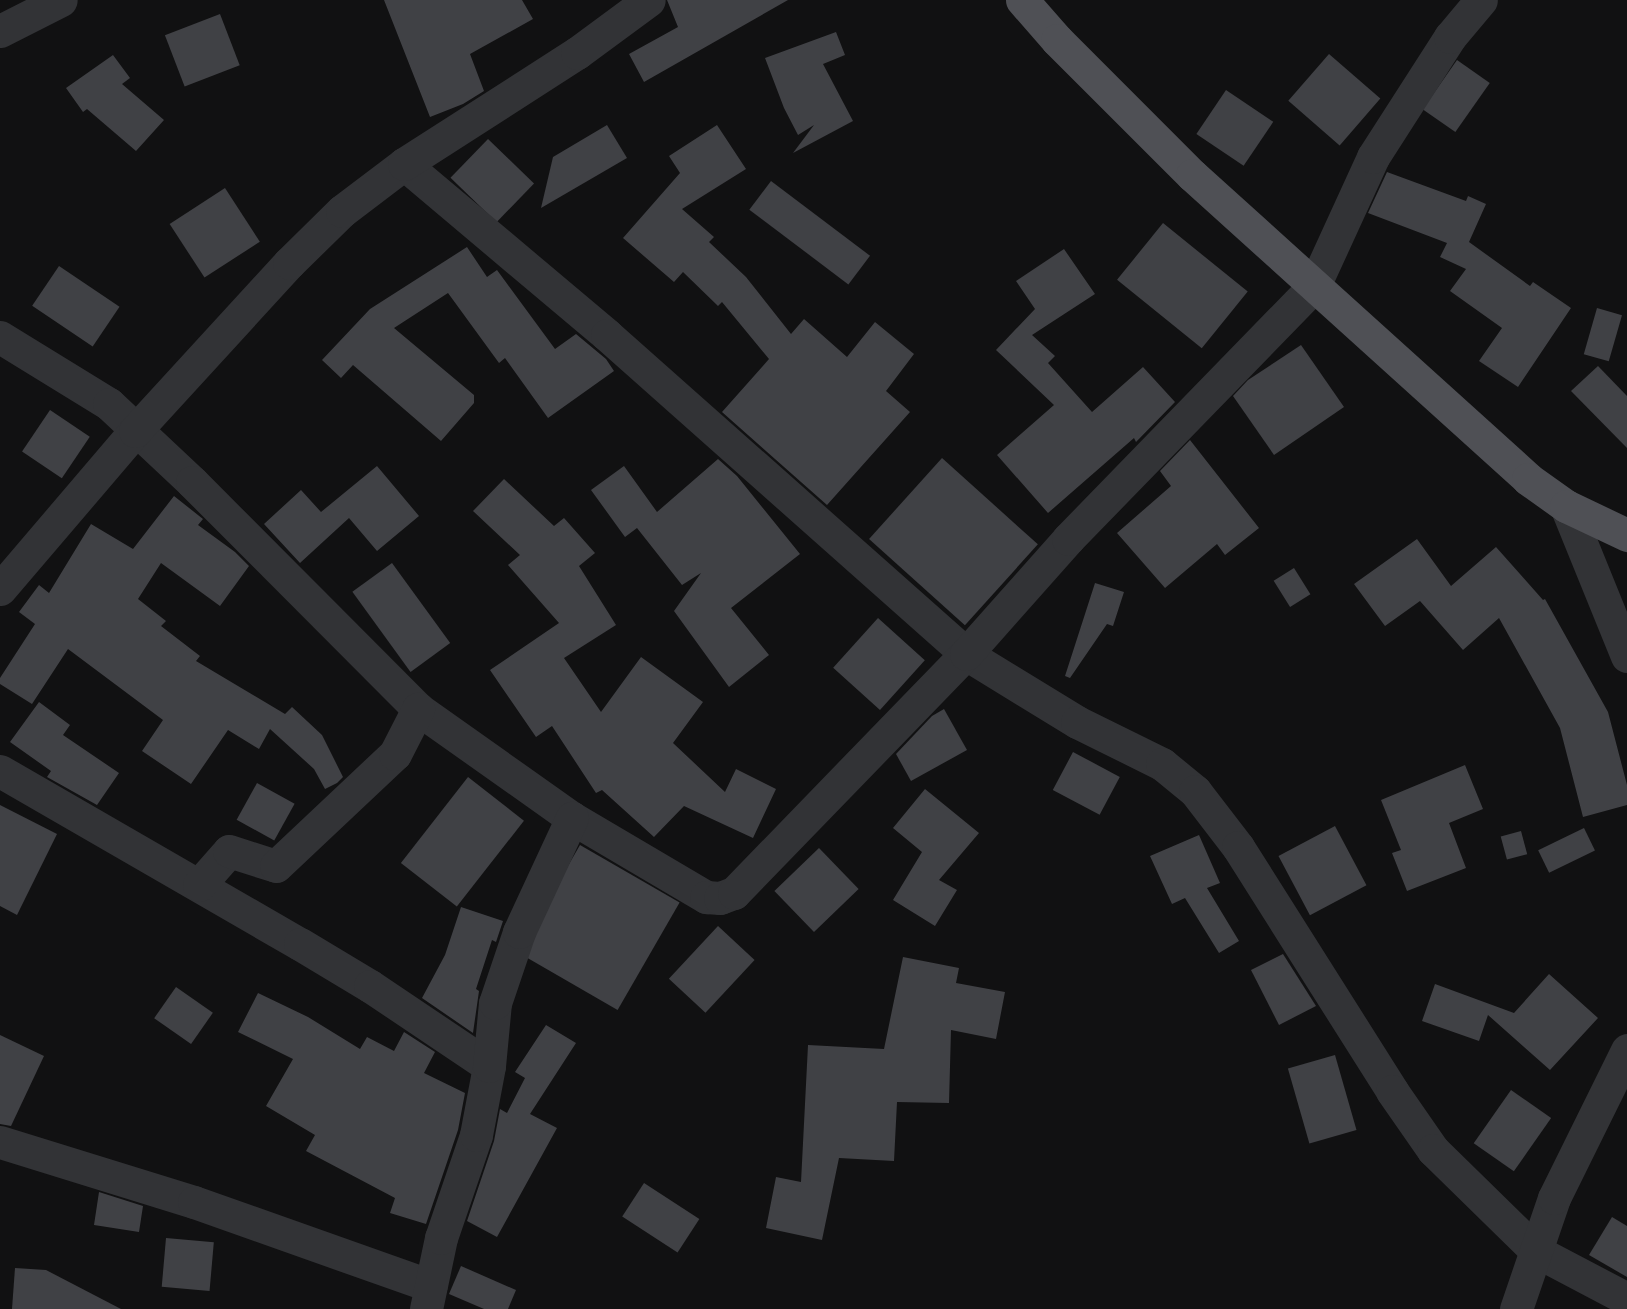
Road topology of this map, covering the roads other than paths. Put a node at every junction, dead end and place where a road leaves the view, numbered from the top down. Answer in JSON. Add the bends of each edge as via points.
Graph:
{"nodes":[{"id":1,"x":61,"y":0,"type":"edge"},
{"id":2,"x":649,"y":0,"type":"edge"},
{"id":3,"x":1022,"y":0,"type":"edge"},
{"id":4,"x":1481,"y":0,"type":"edge"},
{"id":5,"x":0,"y":32,"type":"edge"},
{"id":6,"x":404,"y":164,"type":"junction"},
{"id":7,"x":1314,"y":286,"type":"junction"},
{"id":8,"x":0,"y":337,"type":"edge"},
{"id":9,"x":135,"y":431,"type":"junction"},
{"id":10,"x":1566,"y":506,"type":"junction"},
{"id":11,"x":1627,"y":535,"type":"edge"},
{"id":12,"x":0,"y":589,"type":"edge"},
{"id":13,"x":966,"y":654,"type":"junction"},
{"id":14,"x":1627,"y":656,"type":"edge"},
{"id":15,"x":418,"y":709,"type":"junction"},
{"id":16,"x":0,"y":771,"type":"edge"},
{"id":17,"x":572,"y":818,"type":"junction"},
{"id":18,"x":199,"y":885,"type":"junction"},
{"id":19,"x":1627,"y":1050,"type":"edge"},
{"id":20,"x":489,"y":1066,"type":"junction"},
{"id":21,"x":0,"y":1142,"type":"edge"},
{"id":22,"x":1536,"y":1251,"type":"junction"},
{"id":23,"x":429,"y":1297,"type":"edge"},
{"id":24,"x":1627,"y":1299,"type":"edge"},
{"id":25,"x":1516,"y":1309,"type":"edge"}],
"edges":[{"from":1,"to":5,"type":"street"},
{"from":2,"to":6,"type":"street","via":[[577,53]]},
{"from":3,"to":7,"type":"main road","via":[[1192,175]]},
{"from":4,"to":7,"type":"street","via":[[1450,37],[1373,157]]},
{"from":6,"to":9,"type":"street","via":[[342,211],[289,263]]},
{"from":6,"to":13,"type":"street","via":[[607,335]]},
{"from":7,"to":10,"type":"main road","via":[[1528,479]]},
{"from":7,"to":13,"type":"street","via":[[1068,539]]},
{"from":8,"to":9,"type":"street","via":[[109,404]]},
{"from":9,"to":12,"type":"street"},
{"from":9,"to":15,"type":"street","via":[[192,482]]},
{"from":10,"to":11,"type":"main road"},
{"from":10,"to":14,"type":"street"},
{"from":13,"to":17,"type":"street","via":[[734,893],[706,897]]},
{"from":13,"to":22,"type":"street","via":[[1077,722],[1162,764],[1196,791],[1238,848],[1433,1150]]},
{"from":15,"to":17,"type":"street"},
{"from":15,"to":18,"type":"street","via":[[394,754],[276,866],[229,850]]},
{"from":16,"to":18,"type":"street"},
{"from":17,"to":20,"type":"street","via":[[509,958],[495,1003]]},
{"from":18,"to":20,"type":"street","via":[[370,986]]},
{"from":19,"to":22,"type":"street","via":[[1554,1198]]},
{"from":20,"to":23,"type":"street","via":[[476,1135],[441,1238]]},
{"from":21,"to":23,"type":"street","via":[[194,1202]]},
{"from":22,"to":24,"type":"street"},
{"from":22,"to":25,"type":"street"}]}
